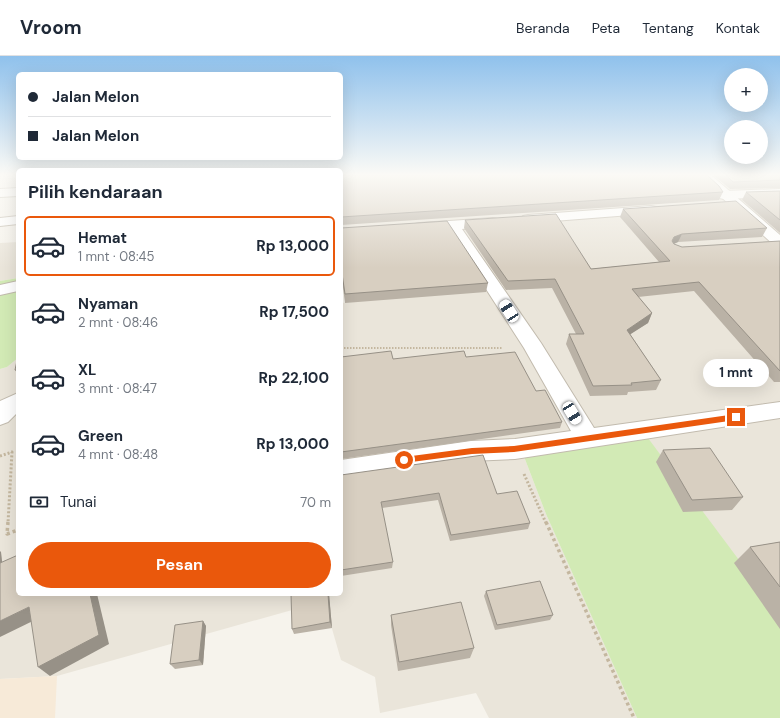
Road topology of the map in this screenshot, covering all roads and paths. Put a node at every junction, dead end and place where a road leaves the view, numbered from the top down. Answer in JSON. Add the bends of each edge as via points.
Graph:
{"nodes":[{"id":1,"x":732,"y":206,"type":"edge"},
{"id":2,"x":664,"y":209,"type":"edge"},
{"id":3,"x":16,"y":220,"type":"edge"},
{"id":4,"x":0,"y":222,"type":"edge"},
{"id":5,"x":452,"y":225,"type":"junction"},
{"id":6,"x":404,"y":228,"type":"edge"},
{"id":7,"x":778,"y":241,"type":"edge"},
{"id":8,"x":755,"y":244,"type":"edge"},
{"id":9,"x":16,"y":286,"type":"edge"},
{"id":10,"x":0,"y":290,"type":"edge"},
{"id":11,"x":343,"y":348,"type":"edge"},
{"id":12,"x":534,"y":348,"type":"junction"},
{"id":13,"x":16,"y":402,"type":"edge"},
{"id":14,"x":780,"y":410,"type":"edge"},
{"id":15,"x":0,"y":416,"type":"edge"},
{"id":16,"x":588,"y":439,"type":"junction"},
{"id":17,"x":514,"y":449,"type":"junction"},
{"id":18,"x":0,"y":456,"type":"edge"},
{"id":19,"x":343,"y":470,"type":"edge"},
{"id":20,"x":16,"y":531,"type":"edge"},
{"id":21,"x":634,"y":718,"type":"edge"}],
"edges":[{"from":1,"to":7,"type":"street"},
{"from":2,"to":5,"type":"street"},
{"from":3,"to":4,"type":"street"},
{"from":5,"to":6,"type":"street"},
{"from":5,"to":12,"type":"street"},
{"from":7,"to":8,"type":"street"},
{"from":9,"to":10,"type":"street"},
{"from":11,"to":12,"type":"path"},
{"from":12,"to":16,"type":"street"},
{"from":13,"to":15,"type":"street"},
{"from":14,"to":16,"type":"street"},
{"from":16,"to":17,"type":"street"},
{"from":17,"to":19,"type":"street","via":[[464,452]]},
{"from":17,"to":21,"type":"path"},
{"from":18,"to":20,"type":"path","via":[[12,452],[7,534]]}]}
